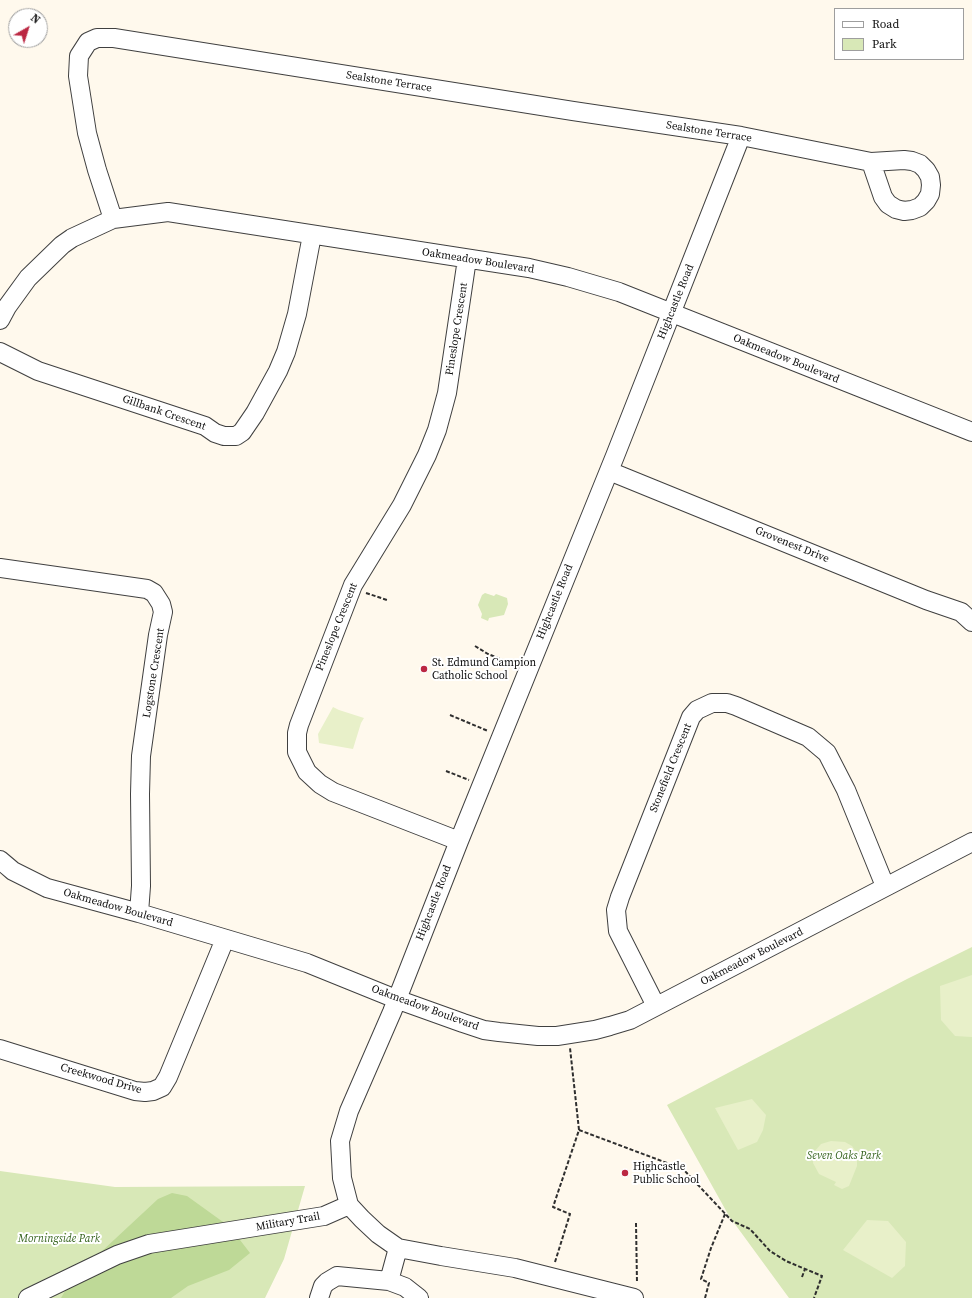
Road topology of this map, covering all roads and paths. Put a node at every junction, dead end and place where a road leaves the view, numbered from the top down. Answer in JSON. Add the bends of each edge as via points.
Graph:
{"nodes":[{"id":1,"x":741,"y":136,"type":"junction"},
{"id":2,"x":871,"y":162,"type":"dead end"},
{"id":3,"x":113,"y":219,"type":"junction"},
{"id":4,"x":312,"y":234,"type":"junction"},
{"id":5,"x":468,"y":259,"type":"junction"},
{"id":6,"x":672,"y":313,"type":"junction"},
{"id":7,"x":0,"y":320,"type":"edge"},
{"id":8,"x":0,"y":352,"type":"edge"},
{"id":9,"x":972,"y":432,"type":"edge"},
{"id":10,"x":609,"y":471,"type":"junction"},
{"id":11,"x":0,"y":568,"type":"edge"},
{"id":12,"x":352,"y":588,"type":"junction"},
{"id":13,"x":387,"y":600,"type":"dead end"},
{"id":14,"x":972,"y":622,"type":"edge"},
{"id":15,"x":475,"y":646,"type":"dead end"},
{"id":16,"x":527,"y":671,"type":"junction"},
{"id":17,"x":450,"y":715,"type":"dead end"},
{"id":18,"x":501,"y":737,"type":"junction"},
{"id":19,"x":446,"y":771,"type":"dead end"},
{"id":20,"x":481,"y":785,"type":"junction"},
{"id":21,"x":459,"y":841,"type":"junction"},
{"id":22,"x":972,"y":842,"type":"edge"},
{"id":23,"x":0,"y":860,"type":"edge"},
{"id":24,"x":885,"y":886,"type":"junction"},
{"id":25,"x":139,"y":912,"type":"junction"},
{"id":26,"x":225,"y":938,"type":"junction"},
{"id":27,"x":396,"y":999,"type":"junction"},
{"id":28,"x":656,"y":1006,"type":"junction"},
{"id":29,"x":568,"y":1035,"type":"junction"},
{"id":30,"x":0,"y":1049,"type":"edge"},
{"id":31,"x":579,"y":1130,"type":"junction"},
{"id":32,"x":349,"y":1205,"type":"junction"},
{"id":33,"x":725,"y":1214,"type":"junction"},
{"id":34,"x":636,"y":1223,"type":"dead end"},
{"id":35,"x":398,"y":1248,"type":"junction"},
{"id":36,"x":804,"y":1269,"type":"junction"},
{"id":37,"x":550,"y":1277,"type":"junction"},
{"id":38,"x":802,"y":1277,"type":"dead end"},
{"id":39,"x":389,"y":1281,"type":"junction"},
{"id":40,"x":28,"y":1298,"type":"edge"},
{"id":41,"x":319,"y":1298,"type":"edge"},
{"id":42,"x":419,"y":1298,"type":"edge"},
{"id":43,"x":631,"y":1298,"type":"edge"},
{"id":44,"x":704,"y":1298,"type":"edge"},
{"id":45,"x":814,"y":1298,"type":"edge"}],
"edges":[{"from":1,"to":2,"type":"street","name":"Sealstone Terrace"},
{"from":1,"to":3,"type":"street","name":"Sealstone Terrace","via":[[114,38],[97,38],[88,42],[79,56],[78,76],[96,170]]},
{"from":1,"to":6,"type":"street","name":"Highcastle Road"},
{"from":3,"to":4,"type":"street","name":"Oakmeadow Boulevard","via":[[168,212]]},
{"from":3,"to":7,"type":"street","name":"Oakmeadow Boulevard","via":[[83,232],[62,245],[28,278]]},
{"from":4,"to":5,"type":"street","name":"Oakmeadow Boulevard"},
{"from":4,"to":8,"type":"street","name":"Gillbank Crescent","via":[[297,314],[286,352],[248,424],[236,436],[224,436],[205,426],[38,371]]},
{"from":5,"to":6,"type":"street","name":"Oakmeadow Boulevard","via":[[568,277],[619,292]]},
{"from":5,"to":12,"type":"street","name":"Pineslope Crescent","via":[[446,393],[437,430],[402,505]]},
{"from":6,"to":9,"type":"street","name":"Oakmeadow Boulevard"},
{"from":6,"to":10,"type":"street","name":"Highcastle Road"},
{"from":10,"to":14,"type":"street","name":"Grovenest Drive","via":[[961,612]]},
{"from":10,"to":16,"type":"street","name":"Highcastle Road"},
{"from":11,"to":25,"type":"street","name":"Logstone Crescent","via":[[147,589],[154,592],[161,604],[163,612],[141,756]]},
{"from":12,"to":13,"type":"path"},
{"from":12,"to":21,"type":"street","name":"Pineslope Crescent","via":[[299,725],[297,752],[306,772],[333,792]]},
{"from":15,"to":16,"type":"path"},
{"from":16,"to":18,"type":"street","name":"Highcastle Road"},
{"from":17,"to":18,"type":"path"},
{"from":18,"to":20,"type":"street","name":"Highcastle Road"},
{"from":19,"to":20,"type":"path"},
{"from":20,"to":21,"type":"street","name":"Highcastle Road"},
{"from":21,"to":27,"type":"street","name":"Highcastle Road"},
{"from":22,"to":24,"type":"street","name":"Oakmeadow Boulevard"},
{"from":23,"to":25,"type":"street","name":"Oakmeadow Boulevard","via":[[13,871],[47,888]]},
{"from":24,"to":28,"type":"street","name":"Oakmeadow Boulevard"},
{"from":24,"to":28,"type":"street","name":"Stonefield Crescent","via":[[846,790],[827,753],[808,737],[736,706],[712,703],[697,710],[691,716],[616,910],[618,931]]},
{"from":25,"to":26,"type":"street","name":"Oakmeadow Boulevard"},
{"from":26,"to":27,"type":"street","name":"Oakmeadow Boulevard","via":[[307,963]]},
{"from":26,"to":30,"type":"street","name":"Creekwood Drive","via":[[162,1087],[149,1092],[135,1091]]},
{"from":27,"to":29,"type":"street","name":"Oakmeadow Boulevard","via":[[484,1030],[538,1036]]},
{"from":27,"to":32,"type":"street","name":"Highcastle Road","via":[[342,1133],[342,1178]]},
{"from":28,"to":29,"type":"street","name":"Oakmeadow Boulevard","via":[[630,1020]]},
{"from":29,"to":31,"type":"path"},
{"from":31,"to":33,"type":"path","via":[[682,1169]]},
{"from":31,"to":37,"type":"path","via":[[553,1207],[570,1214]]},
{"from":32,"to":35,"type":"street","via":[[378,1234]]},
{"from":32,"to":40,"type":"street","name":"Military Trail","via":[[324,1216],[149,1244],[117,1256]]},
{"from":33,"to":36,"type":"path","via":[[732,1221],[750,1229],[770,1251],[786,1262]]},
{"from":33,"to":44,"type":"path","via":[[710,1248],[701,1279],[709,1283]]},
{"from":34,"to":43,"type":"path","via":[[637,1285]]},
{"from":35,"to":37,"type":"street","via":[[515,1268]]},
{"from":35,"to":39,"type":"street"},
{"from":36,"to":38,"type":"path"},
{"from":36,"to":45,"type":"path","via":[[822,1276]]},
{"from":37,"to":43,"type":"street"},
{"from":39,"to":41,"type":"street","via":[[337,1276],[327,1282]]},
{"from":39,"to":42,"type":"street","via":[[405,1287]]}]}
